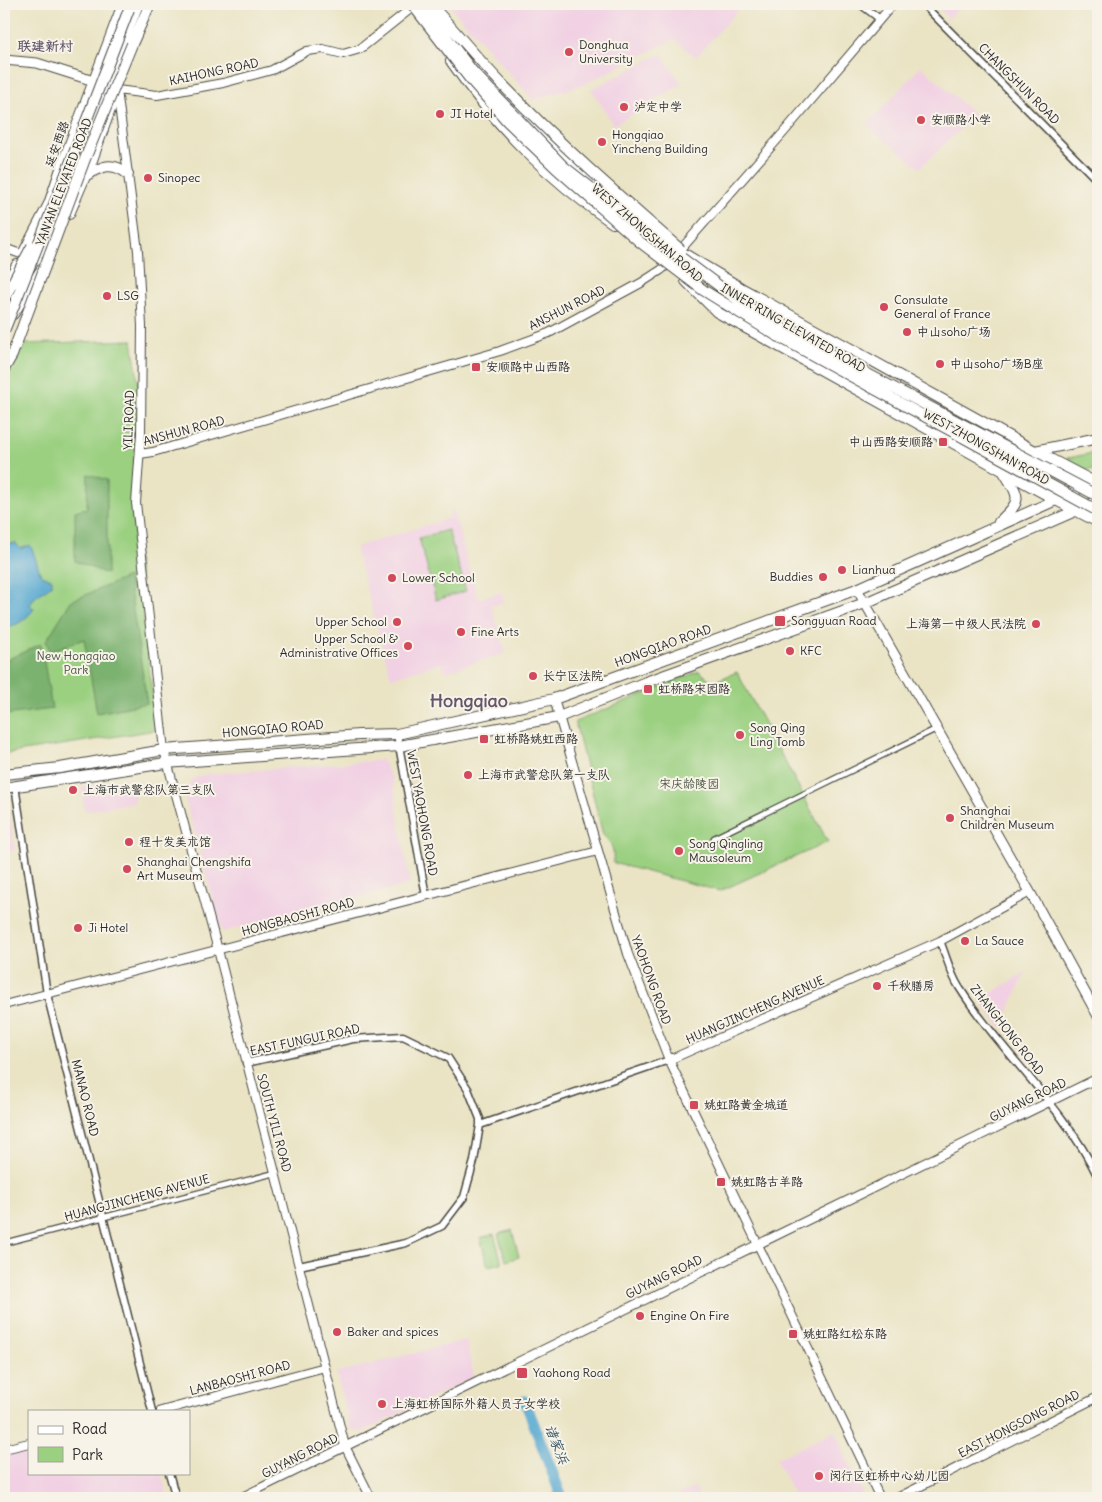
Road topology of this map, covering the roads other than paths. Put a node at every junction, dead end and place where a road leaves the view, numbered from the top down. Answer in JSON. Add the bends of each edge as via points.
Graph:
{"nodes":[{"id":1,"x":123,"y":4,"type":"edge"},
{"id":2,"x":132,"y":4,"type":"edge"},
{"id":3,"x":138,"y":4,"type":"edge"},
{"id":4,"x":149,"y":4,"type":"edge"},
{"id":5,"x":413,"y":4,"type":"edge"},
{"id":6,"x":860,"y":4,"type":"edge"},
{"id":7,"x":893,"y":4,"type":"edge"},
{"id":8,"x":923,"y":4,"type":"edge"},
{"id":9,"x":432,"y":5,"type":"edge"},
{"id":10,"x":880,"y":19,"type":"junction"},
{"id":11,"x":4,"y":60,"type":"edge"},
{"id":12,"x":101,"y":83,"type":"junction"},
{"id":13,"x":117,"y":90,"type":"junction"},
{"id":14,"x":128,"y":174,"type":"junction"},
{"id":15,"x":85,"y":176,"type":"junction"},
{"id":16,"x":1098,"y":181,"type":"edge"},
{"id":17,"x":53,"y":207,"type":"junction"},
{"id":18,"x":640,"y":242,"type":"junction"},
{"id":19,"x":4,"y":248,"type":"edge"},
{"id":20,"x":679,"y":251,"type":"junction"},
{"id":21,"x":34,"y":258,"type":"junction"},
{"id":22,"x":668,"y":264,"type":"junction"},
{"id":23,"x":4,"y":288,"type":"edge"},
{"id":24,"x":4,"y":299,"type":"edge"},
{"id":25,"x":742,"y":303,"type":"junction"},
{"id":26,"x":4,"y":306,"type":"edge"},
{"id":27,"x":4,"y":330,"type":"edge"},
{"id":28,"x":4,"y":369,"type":"edge"},
{"id":29,"x":1098,"y":438,"type":"edge"},
{"id":30,"x":1035,"y":451,"type":"junction"},
{"id":31,"x":140,"y":454,"type":"junction"},
{"id":32,"x":1004,"y":471,"type":"junction"},
{"id":33,"x":1097,"y":482,"type":"edge"},
{"id":34,"x":1098,"y":496,"type":"edge"},
{"id":35,"x":1056,"y":500,"type":"junction"},
{"id":36,"x":1098,"y":501,"type":"edge"},
{"id":37,"x":1076,"y":511,"type":"junction"},
{"id":38,"x":1098,"y":511,"type":"edge"},
{"id":39,"x":1098,"y":522,"type":"edge"},
{"id":40,"x":995,"y":527,"type":"junction"},
{"id":41,"x":857,"y":589,"type":"junction"},
{"id":42,"x":865,"y":603,"type":"junction"},
{"id":43,"x":554,"y":699,"type":"junction"},
{"id":44,"x":559,"y":717,"type":"junction"},
{"id":45,"x":936,"y":729,"type":"junction"},
{"id":46,"x":396,"y":734,"type":"junction"},
{"id":47,"x":399,"y":746,"type":"junction"},
{"id":48,"x":164,"y":750,"type":"junction"},
{"id":49,"x":166,"y":763,"type":"junction"},
{"id":50,"x":4,"y":774,"type":"edge"},
{"id":51,"x":15,"y":786,"type":"junction"},
{"id":52,"x":4,"y":788,"type":"edge"},
{"id":53,"x":714,"y":838,"type":"dead end"},
{"id":54,"x":598,"y":851,"type":"junction"},
{"id":55,"x":1030,"y":892,"type":"junction"},
{"id":56,"x":426,"y":896,"type":"junction"},
{"id":57,"x":940,"y":941,"type":"junction"},
{"id":58,"x":218,"y":950,"type":"junction"},
{"id":59,"x":47,"y":994,"type":"junction"},
{"id":60,"x":4,"y":1005,"type":"edge"},
{"id":61,"x":1098,"y":1016,"type":"edge"},
{"id":62,"x":669,"y":1060,"type":"junction"},
{"id":63,"x":246,"y":1063,"type":"junction"},
{"id":64,"x":1098,"y":1078,"type":"edge"},
{"id":65,"x":1049,"y":1102,"type":"junction"},
{"id":66,"x":480,"y":1125,"type":"junction"},
{"id":67,"x":275,"y":1173,"type":"junction"},
{"id":68,"x":1098,"y":1177,"type":"edge"},
{"id":69,"x":104,"y":1218,"type":"junction"},
{"id":70,"x":4,"y":1243,"type":"edge"},
{"id":71,"x":758,"y":1244,"type":"junction"},
{"id":72,"x":299,"y":1266,"type":"junction"},
{"id":73,"x":325,"y":1367,"type":"junction"},
{"id":74,"x":1098,"y":1397,"type":"edge"},
{"id":75,"x":152,"y":1410,"type":"edge"},
{"id":76,"x":165,"y":1410,"type":"edge"},
{"id":77,"x":28,"y":1443,"type":"edge"},
{"id":78,"x":345,"y":1446,"type":"junction"},
{"id":79,"x":4,"y":1449,"type":"edge"},
{"id":80,"x":169,"y":1474,"type":"edge"},
{"id":81,"x":176,"y":1498,"type":"edge"},
{"id":82,"x":240,"y":1498,"type":"edge"},
{"id":83,"x":371,"y":1498,"type":"edge"},
{"id":84,"x":880,"y":1498,"type":"edge"},
{"id":85,"x":897,"y":1498,"type":"edge"}],
"edges":[{"from":1,"to":12,"type":"main road"},
{"from":2,"to":12,"type":"main road"},
{"from":2,"to":17,"type":"main road","name":"YAN'AN ELEVATED ROAD","bridge":true},
{"from":3,"to":12,"type":"main road"},
{"from":4,"to":13,"type":"main road"},
{"from":4,"to":28,"type":"main road","name":"YAN'AN ELEVATED ROAD","bridge":true},
{"from":5,"to":13,"type":"street","name":"KAIHONG ROAD","via":[[360,49],[343,54],[323,49],[307,51],[272,70],[224,83],[157,95]]},
{"from":5,"to":18,"type":"main road","name":"INNER RING ELEVATED ROAD","bridge":true,"via":[[470,79],[508,122]]},
{"from":5,"to":18,"type":"main road","bridge":true,"via":[[465,82],[503,128],[546,172]]},
{"from":5,"to":22,"type":"main road","name":"WEST ZHONGSHAN ROAD","via":[[520,133],[586,196]]},
{"from":5,"to":25,"type":"main road","name":"INNER RING ELEVATED ROAD","bridge":true,"via":[[563,166]]},
{"from":6,"to":10,"type":"street"},
{"from":7,"to":10,"type":"street","name":"ANSHUN ROAD"},
{"from":8,"to":16,"type":"street","name":"CHANGSHUN ROAD"},
{"from":9,"to":20,"type":"main road","name":"WEST ZHONGSHAN ROAD","via":[[522,115],[572,162]]},
{"from":9,"to":25,"type":"main road","bridge":true,"via":[[532,114],[596,175]]},
{"from":10,"to":20,"type":"street","name":"ANSHUN ROAD"},
{"from":11,"to":12,"type":"main road","via":[[37,63]]},
{"from":12,"to":13,"type":"main road"},
{"from":12,"to":21,"type":"main road"},
{"from":13,"to":14,"type":"street","name":"YILI ROAD"},
{"from":13,"to":15,"type":"main road"},
{"from":14,"to":15,"type":"main road","via":[[120,167],[109,165]]},
{"from":14,"to":31,"type":"street","name":"YILI ROAD","via":[[142,317]]},
{"from":15,"to":21,"type":"main road","via":[[54,250]]},
{"from":17,"to":24,"type":"main road","bridge":true},
{"from":17,"to":27,"type":"main road","name":"YAN'AN ELEVATED ROAD","bridge":true},
{"from":18,"to":38,"type":"main road","name":"INNER RING ELEVATED ROAD","bridge":true,"via":[[703,290],[774,334]]},
{"from":19,"to":21,"type":"street"},
{"from":20,"to":22,"type":"street","name":"ANSHUN ROAD"},
{"from":20,"to":30,"type":"main road","name":"WEST ZHONGSHAN ROAD"},
{"from":21,"to":23,"type":"main road"},
{"from":21,"to":26,"type":"main road"},
{"from":21,"to":27,"type":"main road","via":[[28,290]]},
{"from":22,"to":31,"type":"street","name":"ANSHUN ROAD","via":[[549,333],[500,351]]},
{"from":22,"to":32,"type":"main road","name":"WEST ZHONGSHAN ROAD","via":[[717,312]]},
{"from":25,"to":34,"type":"main road","name":"INNER RING ELEVATED ROAD","bridge":true,"via":[[806,342]]},
{"from":29,"to":30,"type":"main road"},
{"from":30,"to":33,"type":"main road","name":"WEST ZHONGSHAN ROAD"},
{"from":31,"to":48,"type":"street","name":"YILI ROAD","via":[[136,502]]},
{"from":32,"to":35,"type":"main road","name":"WEST ZHONGSHAN ROAD"},
{"from":32,"to":40,"type":"main road","via":[[1018,500]]},
{"from":33,"to":35,"type":"main road","name":"HONGQIAO ROAD"},
{"from":35,"to":37,"type":"main road","name":"WEST ZHONGSHAN ROAD"},
{"from":35,"to":40,"type":"main road","name":"HONGQIAO ROAD"},
{"from":36,"to":37,"type":"main road","name":"HONGQIAO ROAD"},
{"from":37,"to":39,"type":"main road","name":"WEST ZHONGSHAN ROAD"},
{"from":37,"to":42,"type":"main road","name":"HONGQIAO ROAD"},
{"from":40,"to":41,"type":"main road","name":"HONGQIAO ROAD"},
{"from":41,"to":42,"type":"main road"},
{"from":41,"to":43,"type":"main road","name":"HONGQIAO ROAD"},
{"from":42,"to":44,"type":"main road","name":"HONGQIAO ROAD"},
{"from":42,"to":45,"type":"main road"},
{"from":43,"to":44,"type":"street","name":"YAOHONG ROAD"},
{"from":43,"to":46,"type":"main road","name":"HONGQIAO ROAD"},
{"from":44,"to":47,"type":"main road","name":"HONGQIAO ROAD"},
{"from":44,"to":54,"type":"street","name":"YAOHONG ROAD"},
{"from":45,"to":53,"type":"street"},
{"from":45,"to":55,"type":"main road"},
{"from":46,"to":47,"type":"street","name":"WEST YAOHONG ROAD"},
{"from":46,"to":48,"type":"main road","name":"HONGQIAO ROAD"},
{"from":47,"to":49,"type":"main road","name":"HONGQIAO ROAD"},
{"from":47,"to":56,"type":"street","name":"WEST YAOHONG ROAD"},
{"from":48,"to":49,"type":"street","name":"SOUTH YILI ROAD"},
{"from":48,"to":50,"type":"main road","name":"HONGQIAO ROAD"},
{"from":49,"to":51,"type":"main road","name":"HONGQIAO ROAD"},
{"from":49,"to":58,"type":"street","name":"SOUTH YILI ROAD"},
{"from":51,"to":52,"type":"main road","name":"HONGQIAO ROAD"},
{"from":51,"to":59,"type":"street","name":"MANAO ROAD"},
{"from":54,"to":56,"type":"street","name":"HONGBAOSHI ROAD"},
{"from":54,"to":62,"type":"street","name":"YAOHONG ROAD","via":[[628,954]]},
{"from":55,"to":57,"type":"street","name":"HUANGJINCHENG AVENUE"},
{"from":55,"to":61,"type":"main road"},
{"from":56,"to":58,"type":"street","name":"HONGBAOSHI ROAD"},
{"from":57,"to":62,"type":"street","name":"HUANGJINCHENG AVENUE"},
{"from":57,"to":65,"type":"street","name":"ZHANGHONG ROAD","via":[[958,985]]},
{"from":58,"to":59,"type":"street","name":"HONGBAOSHI ROAD"},
{"from":58,"to":63,"type":"street","name":"SOUTH YILI ROAD"},
{"from":59,"to":60,"type":"street","name":"HONGBAOSHI ROAD"},
{"from":59,"to":69,"type":"street","name":"MANAO ROAD"},
{"from":62,"to":66,"type":"street","name":"HUANGJINCHENG AVENUE"},
{"from":62,"to":71,"type":"street","name":"YAOHONG ROAD"},
{"from":63,"to":66,"type":"street","name":"EAST FUNGUI ROAD","via":[[353,1039],[403,1036],[448,1058],[468,1089]]},
{"from":63,"to":67,"type":"street","name":"SOUTH YILI ROAD"},
{"from":64,"to":65,"type":"street","name":"GUYANG ROAD"},
{"from":65,"to":68,"type":"street","name":"ZHANGHONG ROAD","via":[[1079,1143]]},
{"from":65,"to":71,"type":"street","name":"GUYANG ROAD"},
{"from":66,"to":72,"type":"street","name":"EAST FUNGUI ROAD","via":[[464,1197],[442,1226],[406,1244]]},
{"from":67,"to":69,"type":"street","name":"HUANGJINCHENG AVENUE"},
{"from":67,"to":72,"type":"street","name":"SOUTH YILI ROAD"},
{"from":69,"to":70,"type":"street","name":"HUANGJINCHENG AVENUE"},
{"from":69,"to":75,"type":"street","name":"MANAO ROAD"},
{"from":71,"to":78,"type":"street","name":"GUYANG ROAD"},
{"from":71,"to":84,"type":"street","name":"YAOHONG ROAD"},
{"from":72,"to":73,"type":"street","name":"SOUTH YILI ROAD"},
{"from":73,"to":76,"type":"street","name":"LANBAOSHI ROAD"},
{"from":73,"to":78,"type":"street","name":"SOUTH YILI ROAD"},
{"from":74,"to":85,"type":"street","name":"EAST HONGSONG ROAD"},
{"from":77,"to":79,"type":"street"},
{"from":78,"to":82,"type":"street","name":"GUYANG ROAD"},
{"from":78,"to":83,"type":"street","name":"SOUTH YILI ROAD"},
{"from":80,"to":81,"type":"street"}]}
